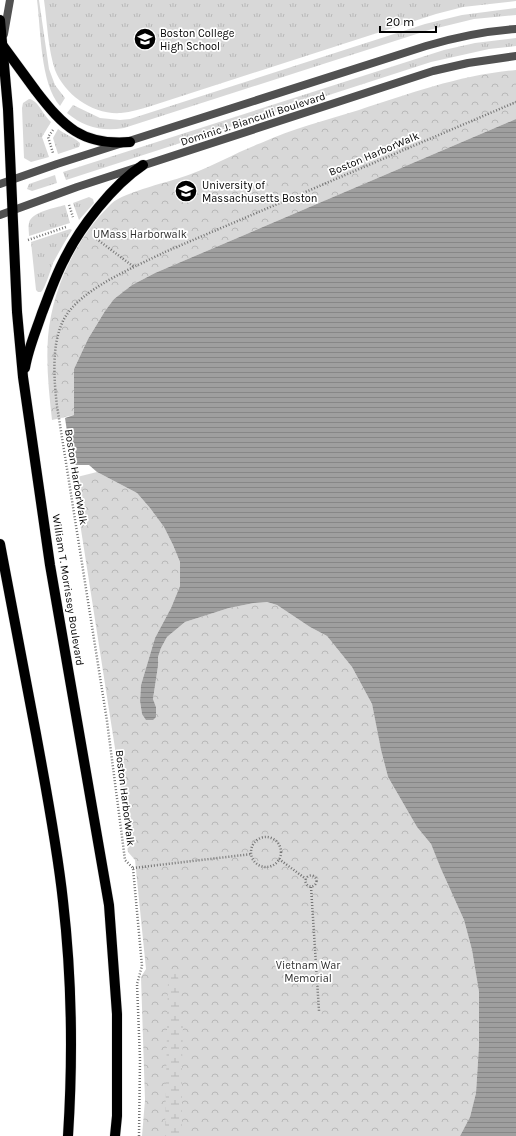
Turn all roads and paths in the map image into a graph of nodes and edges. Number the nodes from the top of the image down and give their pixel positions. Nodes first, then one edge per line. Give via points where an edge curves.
1 (10, 0) edge
2 (0, 20) edge
3 (516, 29) edge
4 (3, 46) junction
5 (516, 56) edge
6 (516, 102) edge
7 (55, 126) dead end
8 (130, 142) junction
9 (54, 154) dead end
10 (143, 165) junction
11 (11, 179) junction
12 (0, 184) edge
13 (69, 204) dead end
14 (12, 211) junction
15 (0, 215) edge
16 (75, 224) dead end
17 (69, 226) dead end
18 (90, 234) dead end
19 (28, 240) dead end
20 (134, 267) junction
21 (23, 378) junction
22 (0, 544) edge
23 (3, 578) edge
24 (252, 854) junction
25 (279, 859) junction
26 (133, 868) junction
27 (306, 879) junction
28 (312, 887) junction
29 (320, 1011) dead end
30 (68, 1136) edge
31 (115, 1136) edge
32 (139, 1136) edge

1 - 4 street, William T. Morrissey Boulevard
2 - 4 main road, William T. Morrissey Boulevard
3 - 8 street, Dominic J. Bianculli Boulevard via 452,38
4 - 8 main road via 66,126 100,141
4 - 11 main road, William T. Morrissey Boulevard
5 - 10 street, Dominic J. Bianculli Boulevard via 433,71
6 - 20 path, Boston HarborWalk
7 - 9 path via 48,137
8 - 11 street, Dominic J. Bianculli Boulevard
10 - 14 street, Dominic J. Bianculli Boulevard via 77,186
10 - 21 main road via 129,176 95,213 64,259 35,332
11 - 12 street, Dominic J. Bianculli Boulevard
11 - 14 main road, William T. Morrissey Boulevard
13 - 16 path
14 - 15 street, Dominic J. Bianculli Boulevard
14 - 21 main road, William T. Morrissey Boulevard
17 - 19 path
18 - 20 path
20 - 26 path, Boston HarborWalk via 88,293 64,318 59,330 54,364 57,406 107,722 125,860
21 - 31 main road, William T. Morrissey Boulevard via 50,565 109,905 117,1014
22 - 23 main road
23 - 30 main road via 42,767 63,900 71,1035
24 - 25 path via 257,864 265,867 274,865
24 - 25 path via 256,841 264,837 270,838 280,847
24 - 26 path
25 - 27 path
26 - 32 path, Boston HarborWalk via 142,966 137,984 140,1059
27 - 28 path via 306,884
27 - 28 path via 310,876 315,878 316,884
28 - 29 path

